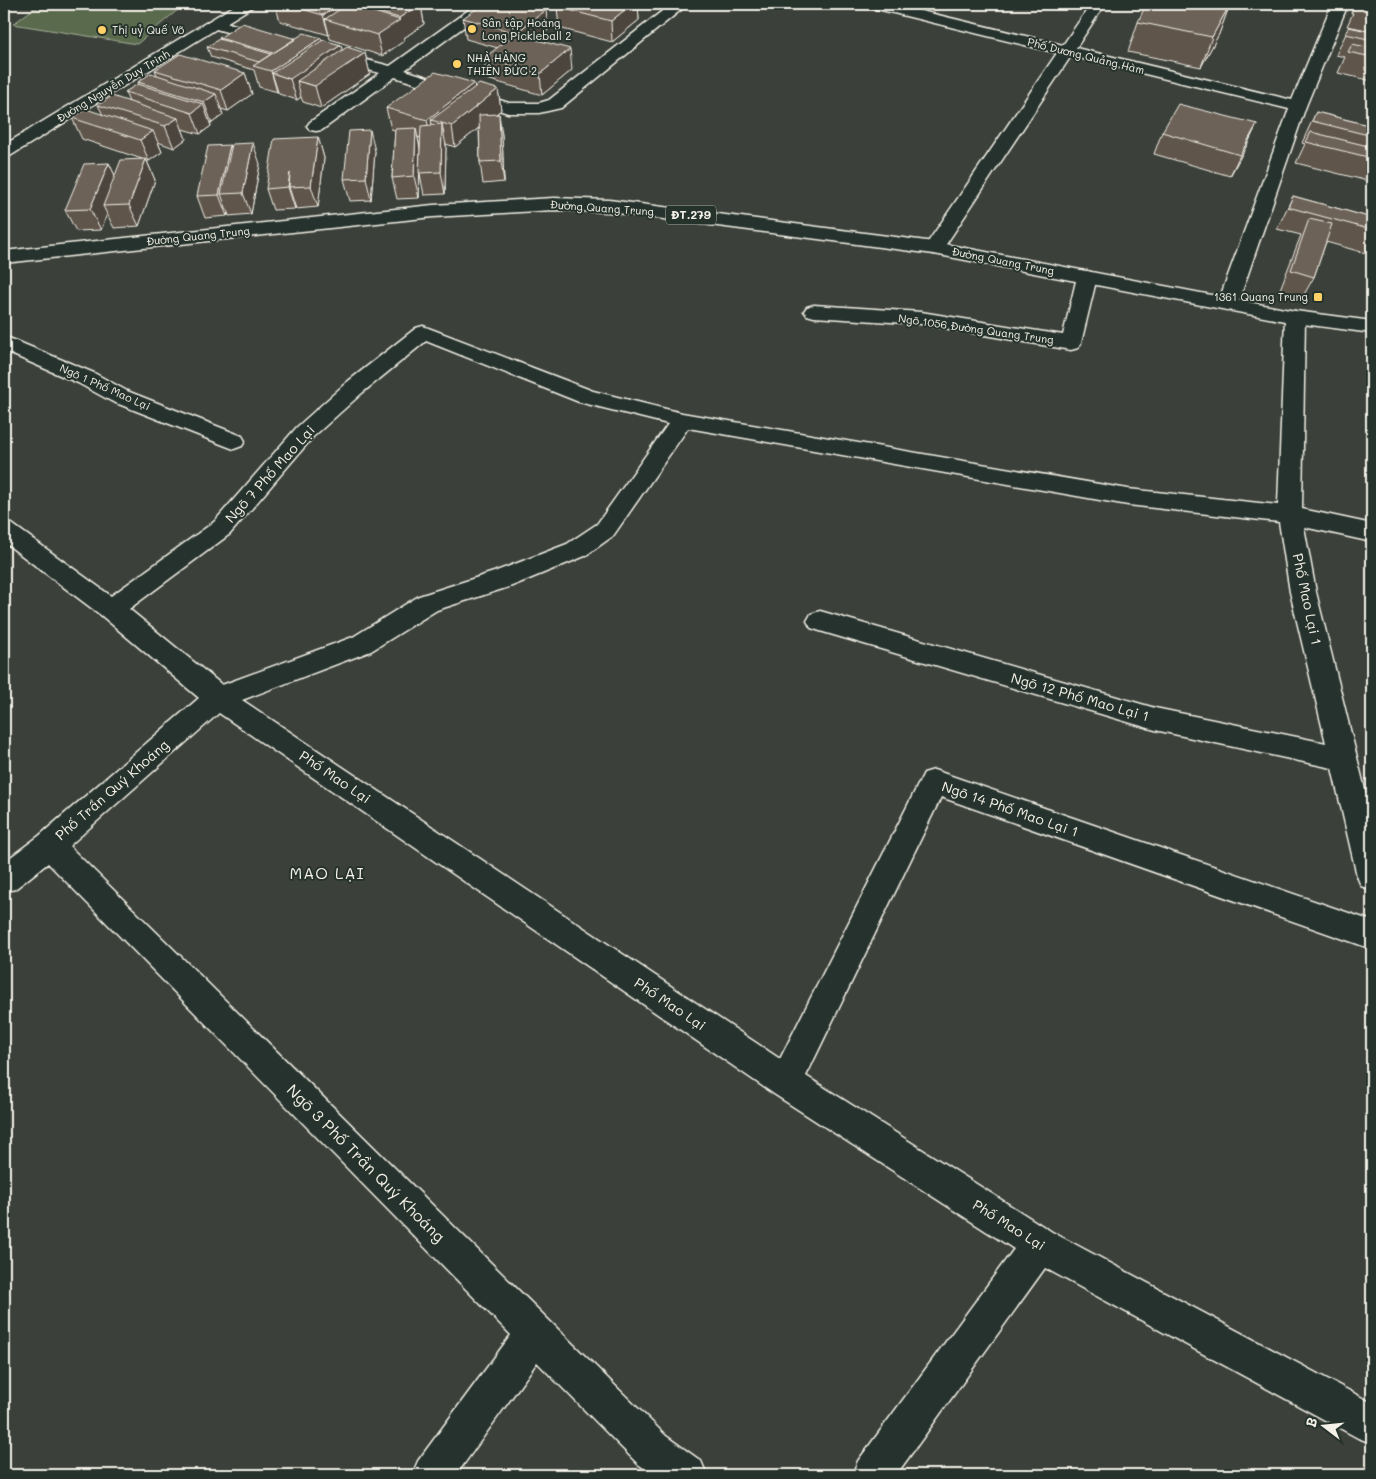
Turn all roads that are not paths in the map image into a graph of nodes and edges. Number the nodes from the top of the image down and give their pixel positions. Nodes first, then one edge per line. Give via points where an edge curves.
1 (247, 4) edge
2 (487, 4) edge
3 (680, 4) edge
4 (874, 4) edge
5 (1098, 4) edge
6 (1340, 4) edge
7 (214, 24) junction
8 (280, 42) edge
9 (1066, 51) junction
10 (317, 52) edge
11 (392, 72) junction
12 (1298, 106) junction
13 (316, 126) dead end
14 (4, 152) edge
15 (934, 248) junction
16 (4, 257) edge
17 (1087, 277) junction
18 (1228, 303) junction
19 (814, 311) dead end
20 (1295, 317) junction
21 (1372, 327) edge
22 (4, 343) edge
23 (682, 420) junction
24 (234, 441) dead end
25 (1290, 515) junction
26 (4, 530) edge
27 (1372, 533) edge
28 (111, 609) junction
29 (820, 621) dead end
30 (218, 698) junction
31 (1344, 759) junction
32 (49, 845) junction
33 (1372, 876) edge
34 (4, 879) edge
35 (1372, 936) edge
36 (786, 1082) junction
37 (1039, 1245) junction
38 (534, 1333) junction
39 (1372, 1424) edge
40 (432, 1475) edge
41 (687, 1475) edge
42 (872, 1475) edge

1 - 7 street, Đường Nguyễn Duy Trinh
2 - 11 street
3 - 11 street via 555,104 539,108 508,108
4 - 9 street, Phố Dương Quảng Hàm
5 - 9 street
6 - 12 street
7 - 8 street
7 - 14 street, Đường Nguyễn Duy Trinh
9 - 12 street, Phố Dương Quảng Hàm
9 - 15 street
10 - 11 street
11 - 13 street
12 - 18 street
15 - 16 street, Đường Quang Trung / ĐT.279 via 677,213 554,204 433,211
15 - 17 street, Đường Quang Trung / ĐT.279
17 - 18 street, Đường Quang Trung / ĐT.279
17 - 19 street, Ngõ 1056 Đường Quang Trung via 1071,342 921,318
18 - 20 street, Đường Quang Trung / ĐT.279
20 - 21 street, Đường Quang Trung / ĐT.279
20 - 25 street, Phố Mao Lại 1
22 - 24 street, Ngõ 1 Phố Mao Lại via 86,378 119,396
23 - 25 street via 1128,497
23 - 28 street, Ngõ 7 Phố Mao Lại via 587,398 423,333 305,432 222,528
23 - 30 street via 605,530 576,550 503,579 428,603 362,644
25 - 27 street
25 - 31 street, Phố Mao Lại 1 via 1303,592
26 - 28 street, Phố Mao Lại
28 - 30 street, Phố Mao Lại
29 - 31 street, Ngõ 12 Phố Mao Lại 1 via 1155,719
30 - 32 street, Phố Trần Quý Khoáng
30 - 36 street, Phố Mao Lại
31 - 33 street, Phố Mao Lại 1
32 - 34 street, Phố Trần Quý Khoáng
32 - 38 street, Ngõ 3 Phố Trần Quý Khoáng
35 - 36 street, Ngõ 14 Phố Mao Lại 1 via 934,782
36 - 37 street, Phố Mao Lại
37 - 39 street, Phố Mao Lại
37 - 42 street
38 - 40 street
38 - 41 street, Ngõ 3 Phố Trần Quý Khoáng via 652,1450

